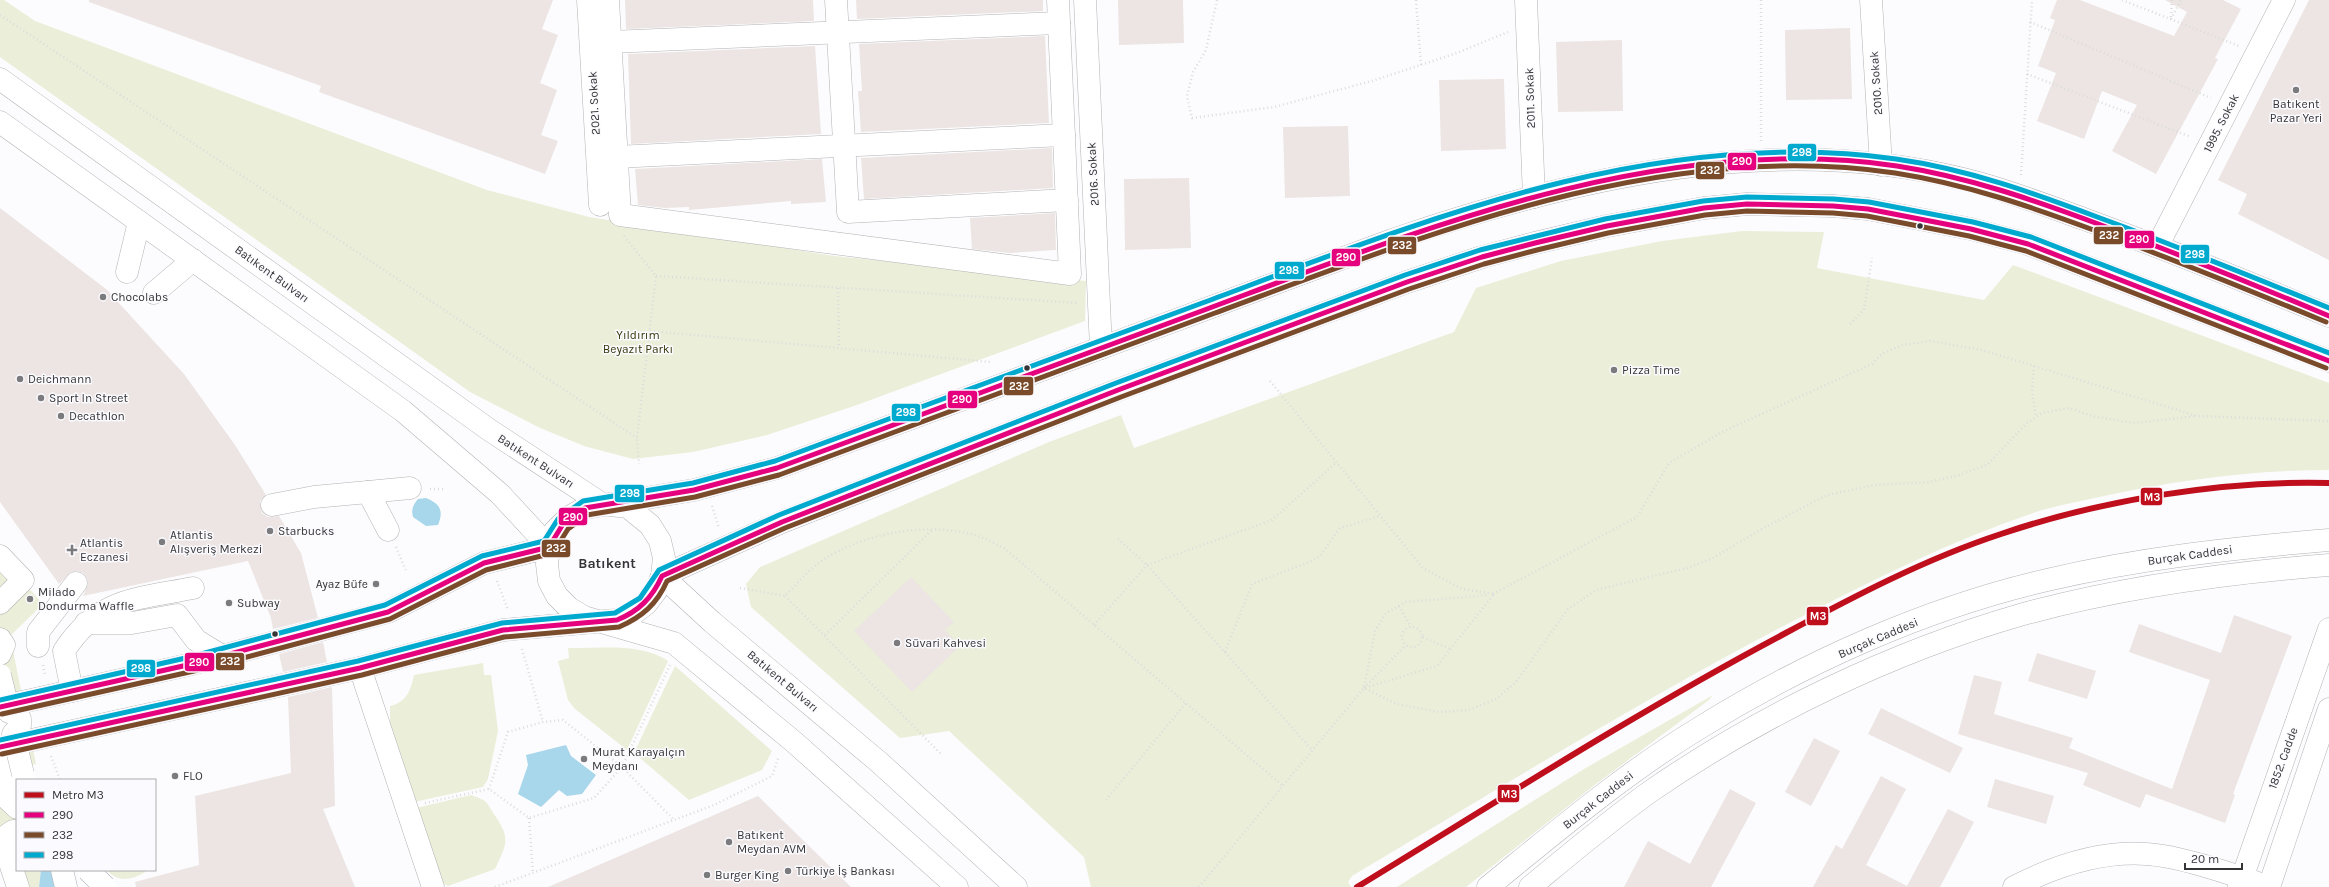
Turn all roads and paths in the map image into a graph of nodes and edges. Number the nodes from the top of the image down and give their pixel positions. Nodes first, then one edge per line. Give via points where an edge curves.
1 (588, 0) edge
2 (608, 0) edge
3 (836, 0) edge
4 (1058, 0) edge
5 (1084, 0) edge
6 (1218, 0) edge
7 (1416, 0) edge
8 (1526, 0) edge
9 (1761, 0) edge
10 (1871, 0) edge
11 (2032, 0) edge
12 (2122, 0) edge
13 (2172, 0) edge
14 (2181, 0) edge
15 (2284, 0) edge
16 (0, 15) edge
17 (2171, 20) junction
18 (2030, 22) junction
19 (1059, 23) junction
20 (1527, 24) junction
21 (837, 32) junction
22 (610, 42) junction
23 (2257, 53) junction
24 (1421, 65) junction
25 (2027, 74) junction
26 (0, 79) edge
27 (2230, 106) junction
28 (0, 122) edge
29 (1064, 135) junction
30 (2210, 144) junction
31 (844, 145) junction
32 (616, 157) junction
33 (1761, 160) junction
34 (1881, 165) junction
35 (2019, 196) junction
36 (1534, 197) junction
37 (1067, 200) junction
38 (600, 205) dead end
39 (139, 222) junction
40 (623, 235) dead end
41 (2158, 246) junction
42 (1872, 258) dead end
43 (193, 260) junction
44 (127, 272) dead end
45 (656, 276) junction
46 (838, 288) junction
47 (154, 293) dead end
48 (1099, 305) junction
49 (2329, 316) edge
50 (1850, 324) dead end
51 (650, 331) junction
52 (839, 348) junction
53 (1101, 348) junction
54 (2329, 361) edge
55 (991, 362) dead end
56 (2034, 366) junction
57 (1270, 381) dead end
58 (2197, 416) junction
59 (2036, 417) junction
60 (2329, 421) edge
61 (637, 438) junction
62 (1337, 462) junction
63 (639, 464) dead end
64 (410, 488) dead end
65 (368, 492) junction
66 (711, 503) dead end
67 (602, 504) junction
68 (272, 505) dead end
69 (1380, 516) junction
70 (388, 530) joint
71 (932, 530) junction
72 (721, 532) dead end
73 (1118, 539) dead end
74 (2329, 540) edge
75 (549, 547) junction
76 (0, 556) edge
77 (1147, 565) junction
78 (2329, 565) edge
79 (406, 571) dead end
80 (662, 576) junction
81 (496, 579) dead end
82 (76, 583) dead end
83 (193, 588) dead end
84 (740, 588) dead end
85 (1494, 594) junction
86 (785, 596) junction
87 (2, 605) edge
88 (1399, 606) junction
89 (510, 614) dead end
90 (600, 621) junction
91 (86, 623) junction
92 (1094, 625) junction
93 (1411, 627) junction
94 (2329, 629) edge
95 (825, 635) junction
96 (1423, 637) junction
97 (0, 640) edge
98 (521, 644) dead end
99 (1406, 645) junction
100 (38, 646) dead end
101 (1450, 649) junction
102 (1225, 652) junction
103 (0, 654) edge
104 (222, 656) junction
105 (672, 661) dead end
106 (360, 668) junction
107 (0, 675) edge
108 (1364, 688) junction
109 (72, 691) junction
110 (1186, 703) junction
111 (2329, 709) edge
112 (543, 722) junction
113 (4, 724) edge
114 (49, 750) dead end
115 (1312, 750) junction
116 (942, 755) dead end
117 (785, 758) dead end
118 (622, 767) junction
119 (13, 778) edge
120 (60, 779) edge
121 (1283, 786) junction
122 (489, 789) junction
123 (16, 800) edge
124 (1106, 800) dead end
125 (406, 807) junction
126 (529, 818) junction
127 (674, 820) junction
128 (14, 843) edge
129 (16, 865) edge
130 (17, 871) edge
131 (62, 871) edge
132 (89, 871) edge
133 (533, 873) junction
134 (2240, 883) edge
135 (1542, 884) edge
136 (18, 887) edge
137 (66, 887) edge
138 (105, 887) edge
139 (433, 887) edge
140 (495, 887) edge
141 (957, 887) edge
142 (1016, 887) edge
143 (1199, 887) edge
144 (1488, 887) edge
145 (2014, 887) edge
146 (2269, 887) edge

1 - 38 main road, 2021. Sokak
2 - 22 main road
3 - 21 main road
4 - 19 main road
5 - 48 main road, 2016. Sokak
6 - 24 path via 1206,50 1193,72 1188,96 1192,118 1274,107
7 - 24 path
8 - 20 main road, 2011. Sokak
9 - 33 path
10 - 34 main road, 2010. Sokak
11 - 18 path
12 - 17 path
13 - 17 path
14 - 17 path
15 - 23 main road, 1995. Sokak
16 - 61 path
17 - 23 path
18 - 25 path
18 - 27 path
19 - 21 main road
19 - 29 main road
20 - 24 path
20 - 36 main road, 2011. Sokak
21 - 22 main road
21 - 31 main road
22 - 32 main road
23 - 27 main road, 1995. Sokak
25 - 30 path
25 - 35 path
26 - 67 main road, Batıkent Bulvarı via 488,430
27 - 30 main road, 1995. Sokak
28 - 39 main road
29 - 31 main road
29 - 37 main road
30 - 41 main road, 1995. Sokak
31 - 32 main road
31 - 37 main road via 848,212
32 - 37 main road via 620,215 1070,274
33 - 34 main road via 1819,160
33 - 36 main road via 1662,170 1604,180
34 - 35 main road via 1967,180
35 - 41 main road
36 - 53 main road via 1457,218 1392,240
39 - 43 main road
39 - 44 main road
40 - 45 path
41 - 49 main road
42 - 50 path via 1864,310
43 - 47 main road
43 - 75 main road via 403,411 500,494
45 - 46 path
45 - 51 path
46 - 48 path
46 - 52 path
48 - 53 main road, 2016. Sokak
51 - 52 path
51 - 61 path
52 - 55 path
53 - 67 main road via 777,468 694,490
54 - 80 main road via 2028,244 1971,229 1868,209 1833,206 1747,204 1704,208 1607,226 1535,243 1482,257 1407,282 1118,390 782,522
56 - 58 path
56 - 59 path via 2032,391
56 - 85 path via 1982,350 1930,341 1902,345 1882,354 1872,364 1724,431 1669,463 1637,517
57 - 62 path
58 - 59 path via 2134,423 2092,416 2069,408 2042,413
58 - 60 path
59 - 108 path via 2027,423 1987,465 1959,476 1929,482 1876,485 1827,495 1762,528 1711,559 1687,568 1596,590 1568,609 1516,682 1496,699 1469,710 1440,712 1398,704
61 - 63 path
62 - 69 path
62 - 77 path via 1272,520
64 - 65 main road
65 - 68 main road via 314,497
65 - 70 main road
66 - 72 path
67 - 75 main road via 584,508 569,517 554,532
67 - 80 main road, Batıkent Bulvarı via 628,507 650,525 660,540 664,558
69 - 85 path via 1423,568 1462,590
69 - 102 path via 1340,528 1320,556 1314,560 1252,584
70 - 79 path
71 - 86 path via 887,534 852,544 822,560
71 - 92 path via 971,534 1004,548
71 - 95 path
73 - 77 path
74 - 144 main road, Burçak Caddesi via 2239,548 2154,560 2048,580 1955,607 1874,639 1780,683 1699,728 1602,796
75 - 90 main road via 546,564 549,581 557,596 569,608 584,617
75 - 104 main road via 484,563 388,612
76 - 87 main road via 23,580
77 - 92 path
77 - 102 path
78 - 135 main road, Burçak Caddesi via 2238,572 2098,597 2021,615 1928,647 1807,700 1717,749 1651,792
80 - 90 main road via 656,591 637,611 617,620
80 - 142 main road, Batıkent Bulvarı via 712,622 880,763
81 - 89 path
82 - 100 main road via 38,632
83 - 91 main road via 122,602
84 - 86 path
85 - 88 path via 1406,602
85 - 101 path
86 - 95 path
88 - 93 path
88 - 108 path via 1386,613 1374,631
90 - 106 main road via 503,630
90 - 141 main road via 674,644 794,742
91 - 104 main road via 132,622 177,615 196,640
91 - 109 main road via 64,650
92 - 110 path
93 - 96 path via 1420,631
93 - 99 path via 1403,633 1402,640
94 - 134 main road, 1852. Cadde
95 - 116 path
96 - 99 path via 1421,644 1415,647
96 - 101 path
97 - 103 main road via 4,645
98 - 112 path
99 - 108 path
101 - 108 path via 1437,666
102 - 115 path
104 - 109 main road
105 - 118 path
106 - 113 main road
106 - 125 main road
107 - 113 main road, bridge
108 - 115 path
109 - 113 main road
110 - 121 path
110 - 124 path
111 - 146 main road
112 - 118 path via 563,720
112 - 122 path via 508,732
113 - 119 main road, bridge
114 - 120 path
115 - 121 path
117 - 127 path via 780,755 772,776 714,805
118 - 126 path via 594,798
118 - 127 path
119 - 123 main road
121 - 143 path
122 - 125 path
122 - 126 path
125 - 139 main road
126 - 133 path
127 - 133 path
128 - 129 main road
130 - 136 main road
131 - 137 main road
132 - 138 main road, bridge
133 - 140 path
134 - 145 main road via 2172,858 2133,854 2091,859 2061,867
134 - 146 main road

